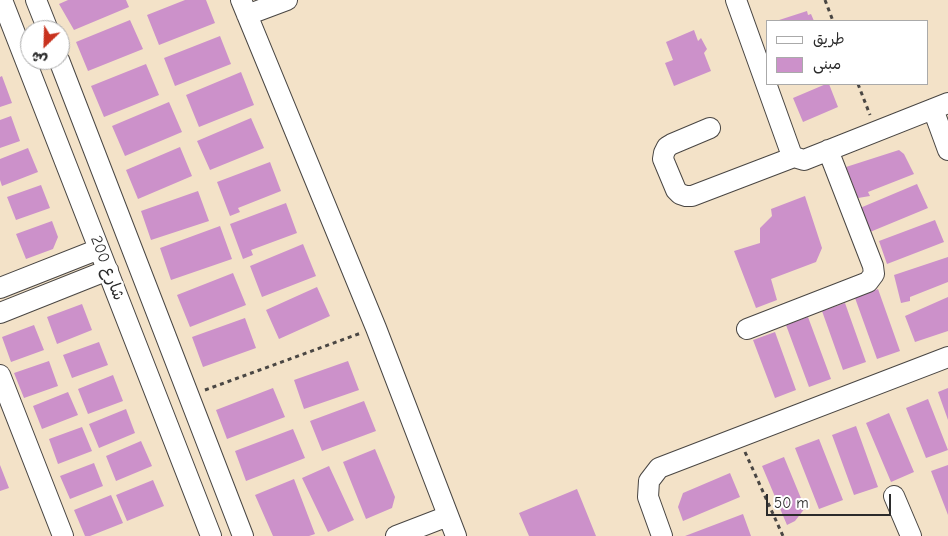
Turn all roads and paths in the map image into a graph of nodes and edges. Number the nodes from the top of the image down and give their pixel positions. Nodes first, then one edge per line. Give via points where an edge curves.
1 (2, 0) edge
2 (36, 0) edge
3 (287, 0) edge
4 (736, 0) edge
5 (825, 0) edge
6 (244, 7) edge
7 (44, 20) edge
8 (833, 20) edge
9 (63, 70) edge
10 (766, 83) edge
11 (767, 85) edge
12 (858, 85) edge
13 (941, 106) edge
14 (710, 128) dead end
15 (876, 131) junction
16 (828, 150) junction
17 (948, 150) edge
18 (794, 157) junction
19 (99, 249) junction
20 (108, 270) junction
21 (0, 288) edge
22 (0, 312) edge
23 (376, 328) junction
24 (746, 329) dead end
25 (948, 357) edge
26 (0, 374) edge
27 (189, 396) junction
28 (738, 438) junction
29 (894, 496) dead end
30 (448, 516) junction
31 (63, 536) edge
32 (211, 536) edge
33 (243, 536) edge
34 (396, 536) edge
35 (456, 536) edge
36 (662, 536) edge
37 (783, 536) edge
38 (910, 536) edge

1 - 19 street, شارع 200
2 - 7 street
3 - 6 street
4 - 10 street
5 - 8 path
6 - 23 street
9 - 27 street, شارع 200
11 - 18 street
12 - 15 path
13 - 15 street
13 - 17 street
14 - 18 street via 672,144 664,153 663,159 680,194 692,196
15 - 16 street
16 - 18 street via 804,160
16 - 24 street via 874,274 868,282
19 - 20 street, شارع 200
19 - 21 street
20 - 22 street
20 - 32 street, شارع 200
23 - 27 path
23 - 30 street
25 - 28 street
26 - 31 street
27 - 33 street, شارع 200
28 - 36 street via 659,468 653,474 648,497
28 - 37 path
29 - 38 street
30 - 34 street
30 - 35 street

